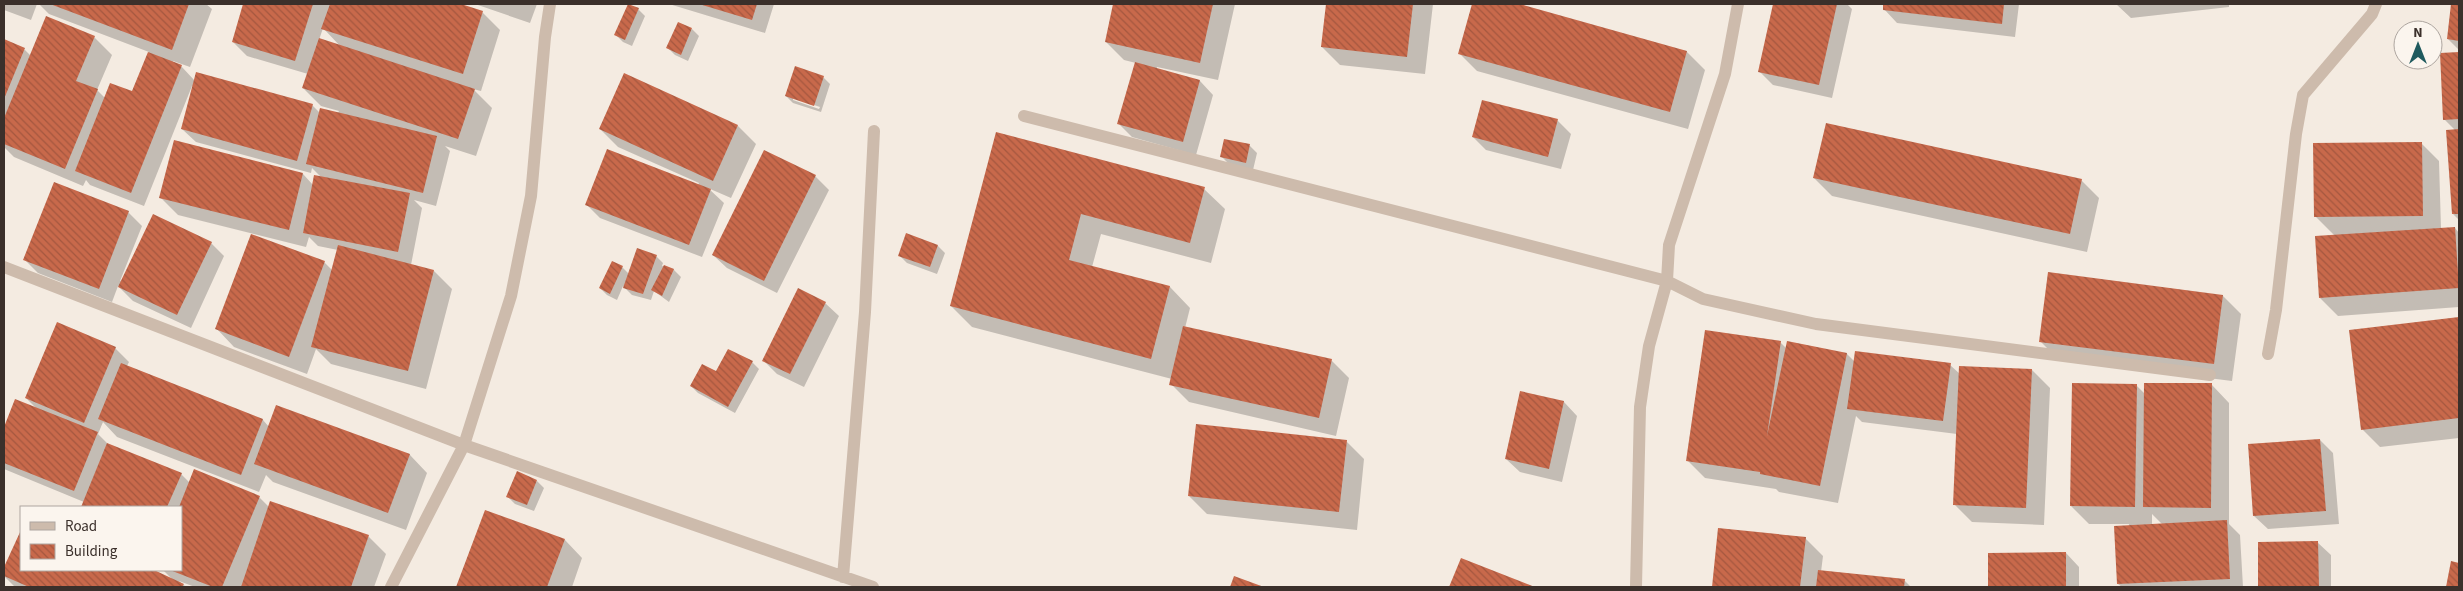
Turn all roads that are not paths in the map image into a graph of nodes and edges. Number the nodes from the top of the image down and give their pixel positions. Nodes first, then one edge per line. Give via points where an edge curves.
1 (550, 4) edge
2 (1738, 4) edge
3 (2376, 4) edge
4 (1024, 116) dead end
5 (874, 131) dead end
6 (4, 267) edge
7 (1667, 282) junction
8 (2268, 354) dead end
9 (2210, 375) dead end
10 (464, 445) junction
11 (843, 577) junction
12 (391, 587) edge
13 (873, 587) edge
14 (1636, 587) edge

1 - 10 street via 530,196 515,278
2 - 7 street via 1725,74 1669,245
3 - 8 street via 2372,14 2303,95
4 - 7 street
5 - 11 street via 865,312
6 - 10 street
7 - 9 street via 1704,299 1816,324
7 - 14 street via 1649,346 1640,407
10 - 11 street
10 - 12 street
11 - 13 street

